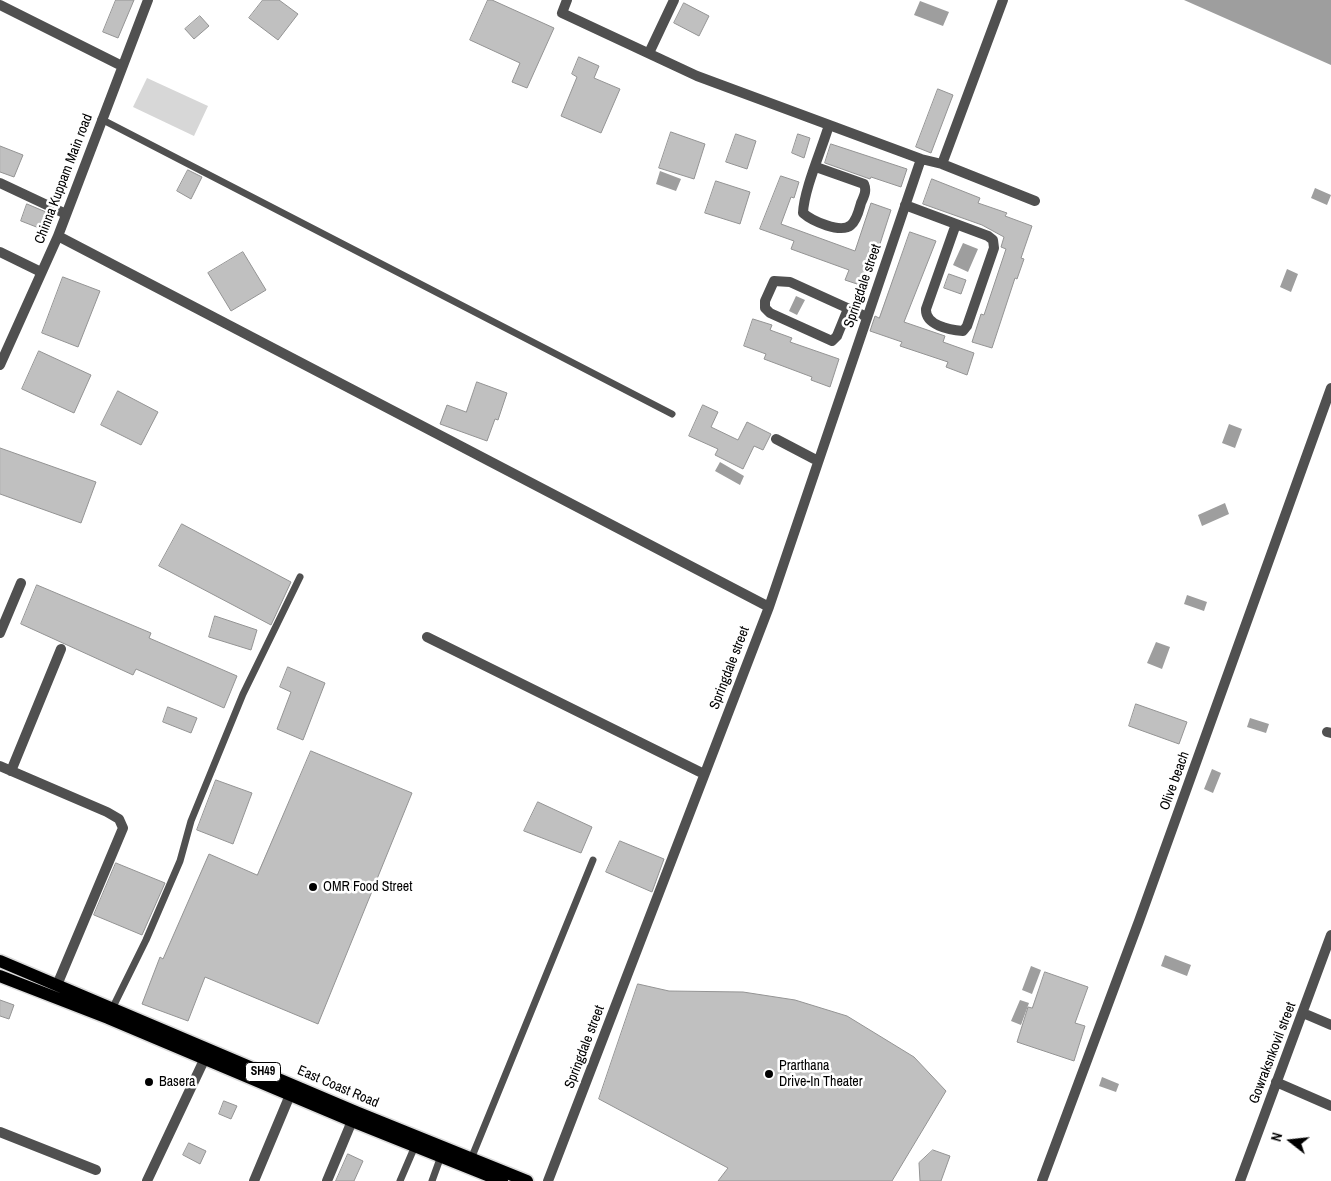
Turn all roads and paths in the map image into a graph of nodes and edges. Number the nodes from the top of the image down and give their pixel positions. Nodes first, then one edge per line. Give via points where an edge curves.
1 (148, 0) edge
2 (567, 0) edge
3 (674, 0) edge
4 (1003, 0) edge
5 (0, 5) edge
6 (648, 53) junction
7 (122, 66) junction
8 (101, 120) junction
9 (829, 125) junction
10 (921, 159) junction
11 (942, 164) junction
12 (816, 167) junction
13 (0, 183) edge
14 (1034, 200) dead end
15 (905, 205) junction
16 (66, 214) junction
17 (956, 224) junction
18 (58, 236) junction
19 (0, 252) edge
20 (41, 272) junction
21 (848, 308) junction
22 (867, 317) junction
23 (0, 365) edge
24 (1331, 388) edge
25 (672, 414) dead end
26 (776, 438) dead end
27 (818, 461) junction
28 (300, 577) dead end
29 (21, 583) dead end
30 (769, 607) junction
31 (0, 633) edge
32 (427, 637) dead end
33 (61, 649) dead end
34 (0, 766) edge
35 (11, 771) junction
36 (704, 774) junction
37 (593, 860) dead end
38 (1331, 934) edge
39 (0, 961) edge
40 (0, 976) edge
41 (56, 985) junction
42 (110, 1013) junction
43 (1303, 1014) junction
44 (1331, 1025) edge
45 (205, 1058) junction
46 (1276, 1082) junction
47 (290, 1095) junction
48 (1331, 1106) edge
49 (352, 1121) junction
50 (0, 1132) edge
51 (415, 1146) junction
52 (441, 1156) junction
53 (471, 1159) junction
54 (96, 1170) dead end
55 (148, 1181) edge
56 (254, 1181) edge
57 (327, 1181) edge
58 (400, 1181) edge
59 (432, 1181) edge
60 (502, 1181) edge
61 (527, 1181) edge
62 (548, 1181) edge
63 (1042, 1181) edge
64 (1240, 1181) edge

1 - 7 street, Chinna Kuppam Main road
2 - 6 street via 562,12
3 - 6 street
4 - 11 street
5 - 7 street
6 - 9 street via 697,76
7 - 8 street, Chinna Kuppam Main road
8 - 16 street, Chinna Kuppam Main road
8 - 25 lane
9 - 10 street
9 - 12 street
10 - 11 street
10 - 15 street, Springdale street
11 - 14 street
12 - 12 street via 803,213 832,226 848,227 854,223 866,192 864,184
13 - 16 street
15 - 17 street
15 - 22 street, Springdale street
16 - 18 street, Chinna Kuppam Main road
17 - 17 street via 925,316 930,321 963,331 994,248 993,240 988,236
18 - 20 street, Chinna Kuppam Main road
18 - 30 street
19 - 20 street
20 - 23 street, Chinna Kuppam Main road
21 - 21 street via 780,280 774,281 765,308 770,314 832,341
21 - 22 street
22 - 27 street, Springdale street
24 - 63 street, Olive beach
26 - 27 street
27 - 30 street, Springdale street
28 - 42 lane via 243,694 191,820 180,861
29 - 31 street
30 - 36 street, Springdale street
32 - 36 street
33 - 35 street
34 - 35 street
35 - 41 street via 107,812 119,819 123,828
36 - 62 street, Springdale street
37 - 53 lane
38 - 43 street, Gowraksnkovil street
39 - 41 main road, East Coast Road / SH49
40 - 42 main road, East Coast Road / SH49
41 - 42 main road, East Coast Road / SH49
42 - 45 main road, East Coast Road / SH49
42 - 53 main road, East Coast Road / SH49
43 - 44 street
43 - 46 street, Gowraksnkovil street
45 - 47 main road, East Coast Road / SH49
45 - 55 street
46 - 48 street
46 - 64 street, Gowraksnkovil street
47 - 49 main road, East Coast Road / SH49
47 - 56 street
49 - 51 main road, East Coast Road / SH49
49 - 57 street
50 - 54 street
51 - 52 main road, East Coast Road / SH49
51 - 58 lane
52 - 59 lane
52 - 60 main road, East Coast Road / SH49
53 - 61 main road, East Coast Road / SH49

